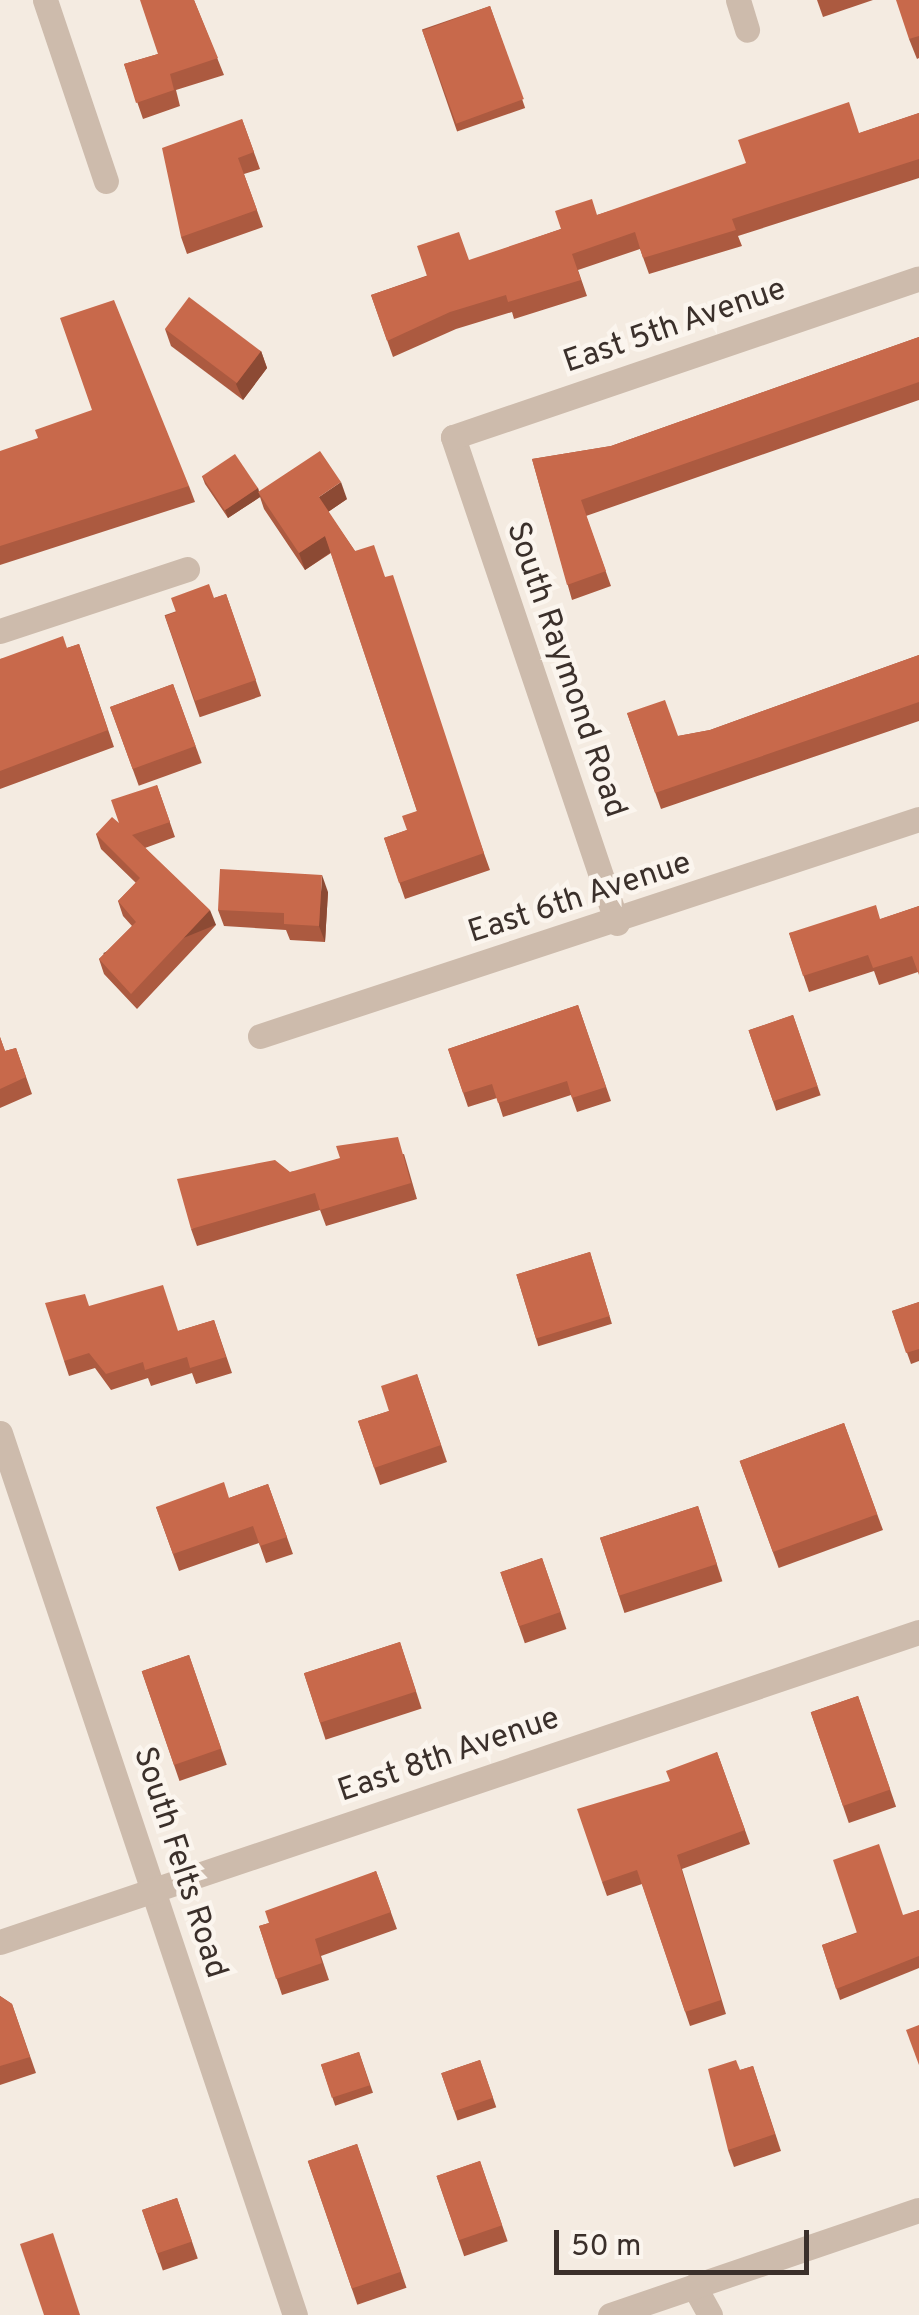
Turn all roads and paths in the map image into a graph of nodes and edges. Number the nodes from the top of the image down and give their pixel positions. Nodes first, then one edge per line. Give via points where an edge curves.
1 (45, 0) edge
2 (738, 0) edge
3 (747, 30) dead end
4 (106, 181) dead end
5 (919, 278) edge
6 (452, 437) joint
7 (187, 569) dead end
8 (0, 631) edge
9 (919, 819) edge
10 (617, 923) junction
11 (260, 1036) dead end
12 (0, 1433) edge
13 (919, 1632) edge
14 (154, 1889) junction
15 (0, 1942) edge
16 (919, 2210) edge
17 (694, 2286) junction
18 (295, 2315) edge
19 (610, 2315) edge
20 (710, 2315) edge

1 - 4 street
2 - 3 street
5 - 6 street, East 5th Avenue
6 - 10 street, South Raymond Road
7 - 8 street
9 - 10 street, East 6th Avenue
10 - 11 street, East 6th Avenue
12 - 14 street, South Felts Road
13 - 14 street, East 8th Avenue
14 - 15 street, East 8th Avenue
14 - 18 street, South Felts Road
16 - 17 street
17 - 19 street
17 - 20 street

